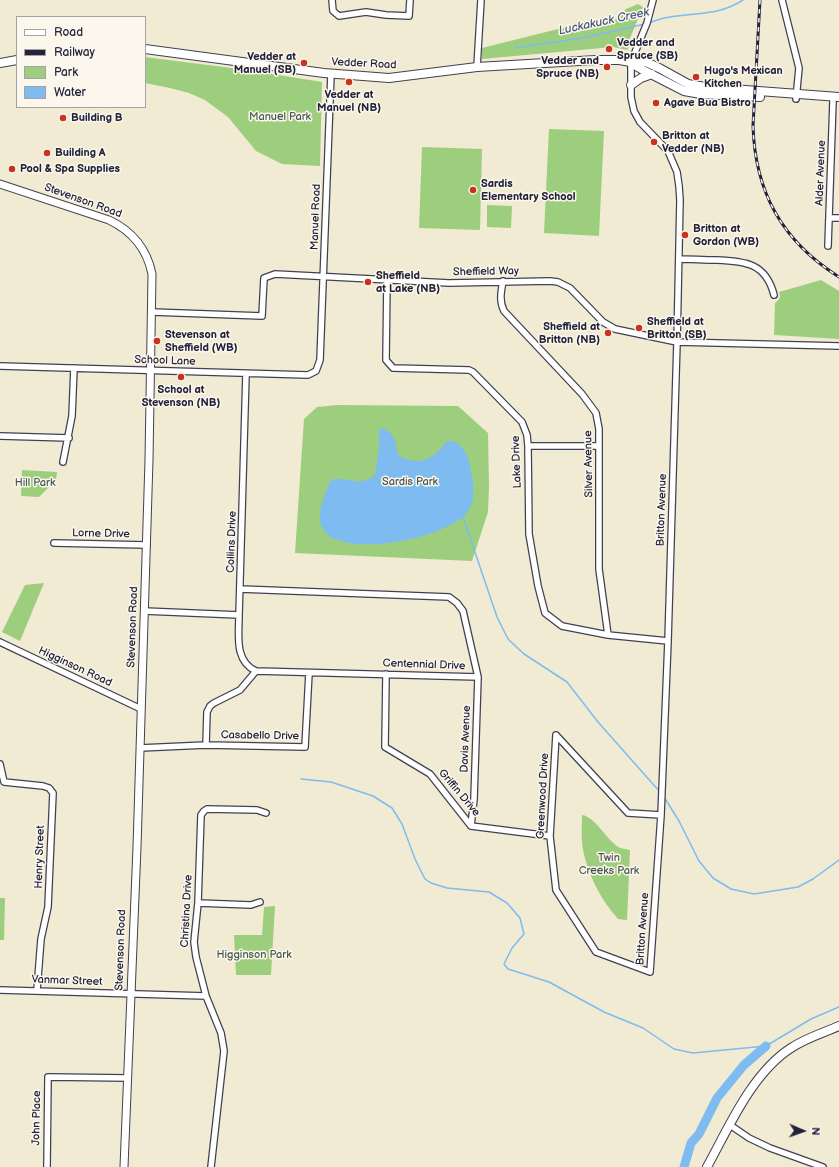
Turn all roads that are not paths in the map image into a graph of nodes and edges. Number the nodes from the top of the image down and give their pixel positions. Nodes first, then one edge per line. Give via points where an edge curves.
1 (332, 0) edge
2 (410, 0) edge
3 (481, 0) edge
4 (653, 0) edge
5 (782, 0) edge
6 (146, 49) edge
7 (16, 60) edge
8 (631, 62) junction
9 (0, 63) edge
10 (477, 67) junction
11 (331, 74) junction
12 (652, 74) junction
13 (631, 85) junction
14 (797, 97) junction
15 (837, 100) edge
16 (0, 184) edge
17 (829, 218) junction
18 (839, 218) edge
19 (828, 246) dead end
20 (679, 259) junction
21 (324, 276) junction
22 (387, 280) junction
23 (503, 281) junction
24 (774, 295) dead end
25 (152, 312) junction
26 (677, 342) junction
27 (839, 346) edge
28 (320, 360) joint
29 (0, 366) edge
30 (74, 368) junction
31 (150, 371) junction
32 (246, 374) junction
33 (0, 436) edge
34 (69, 438) junction
35 (528, 446) junction
36 (599, 446) junction
37 (64, 462) dead end
38 (54, 543) dead end
39 (147, 545) junction
40 (240, 589) junction
41 (144, 611) junction
42 (239, 615) junction
43 (608, 635) junction
44 (668, 641) junction
45 (0, 642) edge
46 (256, 671) junction
47 (309, 673) junction
48 (386, 674) junction
49 (478, 677) junction
50 (141, 709) junction
51 (206, 745) junction
52 (140, 748) junction
53 (0, 764) edge
54 (266, 813) dead end
55 (661, 815) junction
56 (471, 826) junction
57 (550, 836) junction
58 (198, 902) junction
59 (260, 902) dead end
60 (650, 972) joint
61 (0, 990) edge
62 (37, 990) junction
63 (130, 993) junction
64 (206, 996) junction
65 (839, 1026) edge
66 (128, 1078) junction
67 (730, 1125) junction
68 (46, 1167) edge
69 (124, 1167) edge
70 (210, 1167) edge
71 (707, 1167) edge
72 (823, 1167) edge

1 - 2 street via 332,11 339,16 366,12 409,16
3 - 10 street
4 - 8 street via 647,23
5 - 14 street via 799,68
6 - 11 main road, Vedder Road
7 - 9 main road
8 - 10 main road, Vedder Road via 596,60
8 - 12 main road, Vedder Road
8 - 13 street, Britton Avenue
8 - 14 main road, Vedder Road via 646,62 688,84
10 - 11 main road, Vedder Road via 389,78
11 - 21 street, Manuel Road
12 - 13 main road
12 - 14 main road, Vedder Road via 684,91 701,94
13 - 20 street, Britton Avenue via 634,111 640,122 668,151 677,172 680,186
14 - 15 main road, Vedder Road
15 - 17 street, Alder Avenue
16 - 25 street, Stevenson Road via 109,220 126,230 143,249 150,268
17 - 18 street
17 - 19 street, Alder Avenue
20 - 24 street via 748,263 763,272 772,286
20 - 26 street, Britton Avenue
21 - 22 street, Sheffield Way
21 - 25 street, Sheffield Way via 276,274 264,278 262,316
21 - 28 street, Manuel Road
22 - 23 street, Sheffield Way via 459,283
22 - 35 street, Lake Drive via 388,364 393,368 473,372 522,422 528,435
23 - 26 street, Sheffield Way via 558,282 570,288 608,326
23 - 36 street, Silver Avenue via 501,305 504,311 582,394 596,413
25 - 31 street, Stevenson Road
26 - 27 street, Sheffield Way
26 - 44 street, Britton Avenue
28 - 32 street, School Lane via 316,371 308,375
29 - 30 street, School Lane
30 - 31 street, School Lane
30 - 34 street
31 - 32 street, School Lane
31 - 39 street, Stevenson Road
32 - 40 street, Collins Drive
33 - 34 street
34 - 37 street
35 - 36 street
35 - 43 street, Lake Drive via 529,534 545,613 562,626
36 - 43 street, Silver Avenue via 599,569
38 - 39 street, Lorne Drive
39 - 41 street, Stevenson Road
40 - 42 street, Collins Drive
40 - 49 street, Centennial Drive via 448,597 463,611
41 - 42 street
41 - 50 street, Stevenson Road
42 - 46 street via 238,644 241,658
43 - 44 street, Lake Drive
44 - 55 street, Britton Avenue
45 - 50 street, Higginson Road
46 - 47 street, Centennial Drive
46 - 51 street via 240,690 210,706 207,712
47 - 48 street, Centennial Drive
47 - 51 street, Casabello Drive via 306,747
48 - 49 street, Centennial Drive
48 - 56 street, Griffin Drive via 385,747 430,774
49 - 56 street, Davis Avenue
50 - 52 street, Stevenson Road
51 - 52 street, Casabello Drive
52 - 63 street, Stevenson Road
53 - 62 street, Henry Street via 4,782 43,786 49,788 52,793 48,907 41,939
54 - 58 street, Christina Drive via 257,810 204,811 201,815
55 - 57 street, Greenwood Drive via 628,813 556,735
55 - 60 street, Britton Avenue
56 - 57 street, Griffin Drive
57 - 60 street, Greenwood Drive via 556,890 596,952
58 - 59 street via 251,905
58 - 64 street, Christina Drive via 194,942
61 - 62 street, Vanmar Street
62 - 63 street, Vanmar Street
63 - 64 street, Vanmar Street
63 - 66 street, Stevenson Road
64 - 70 street, Christina Drive via 221,1033 224,1051
65 - 67 main road via 790,1048 773,1062 755,1083
66 - 68 street, John Place via 48,1077
66 - 69 street, Stevenson Road
67 - 71 main road
67 - 72 street via 756,1142

